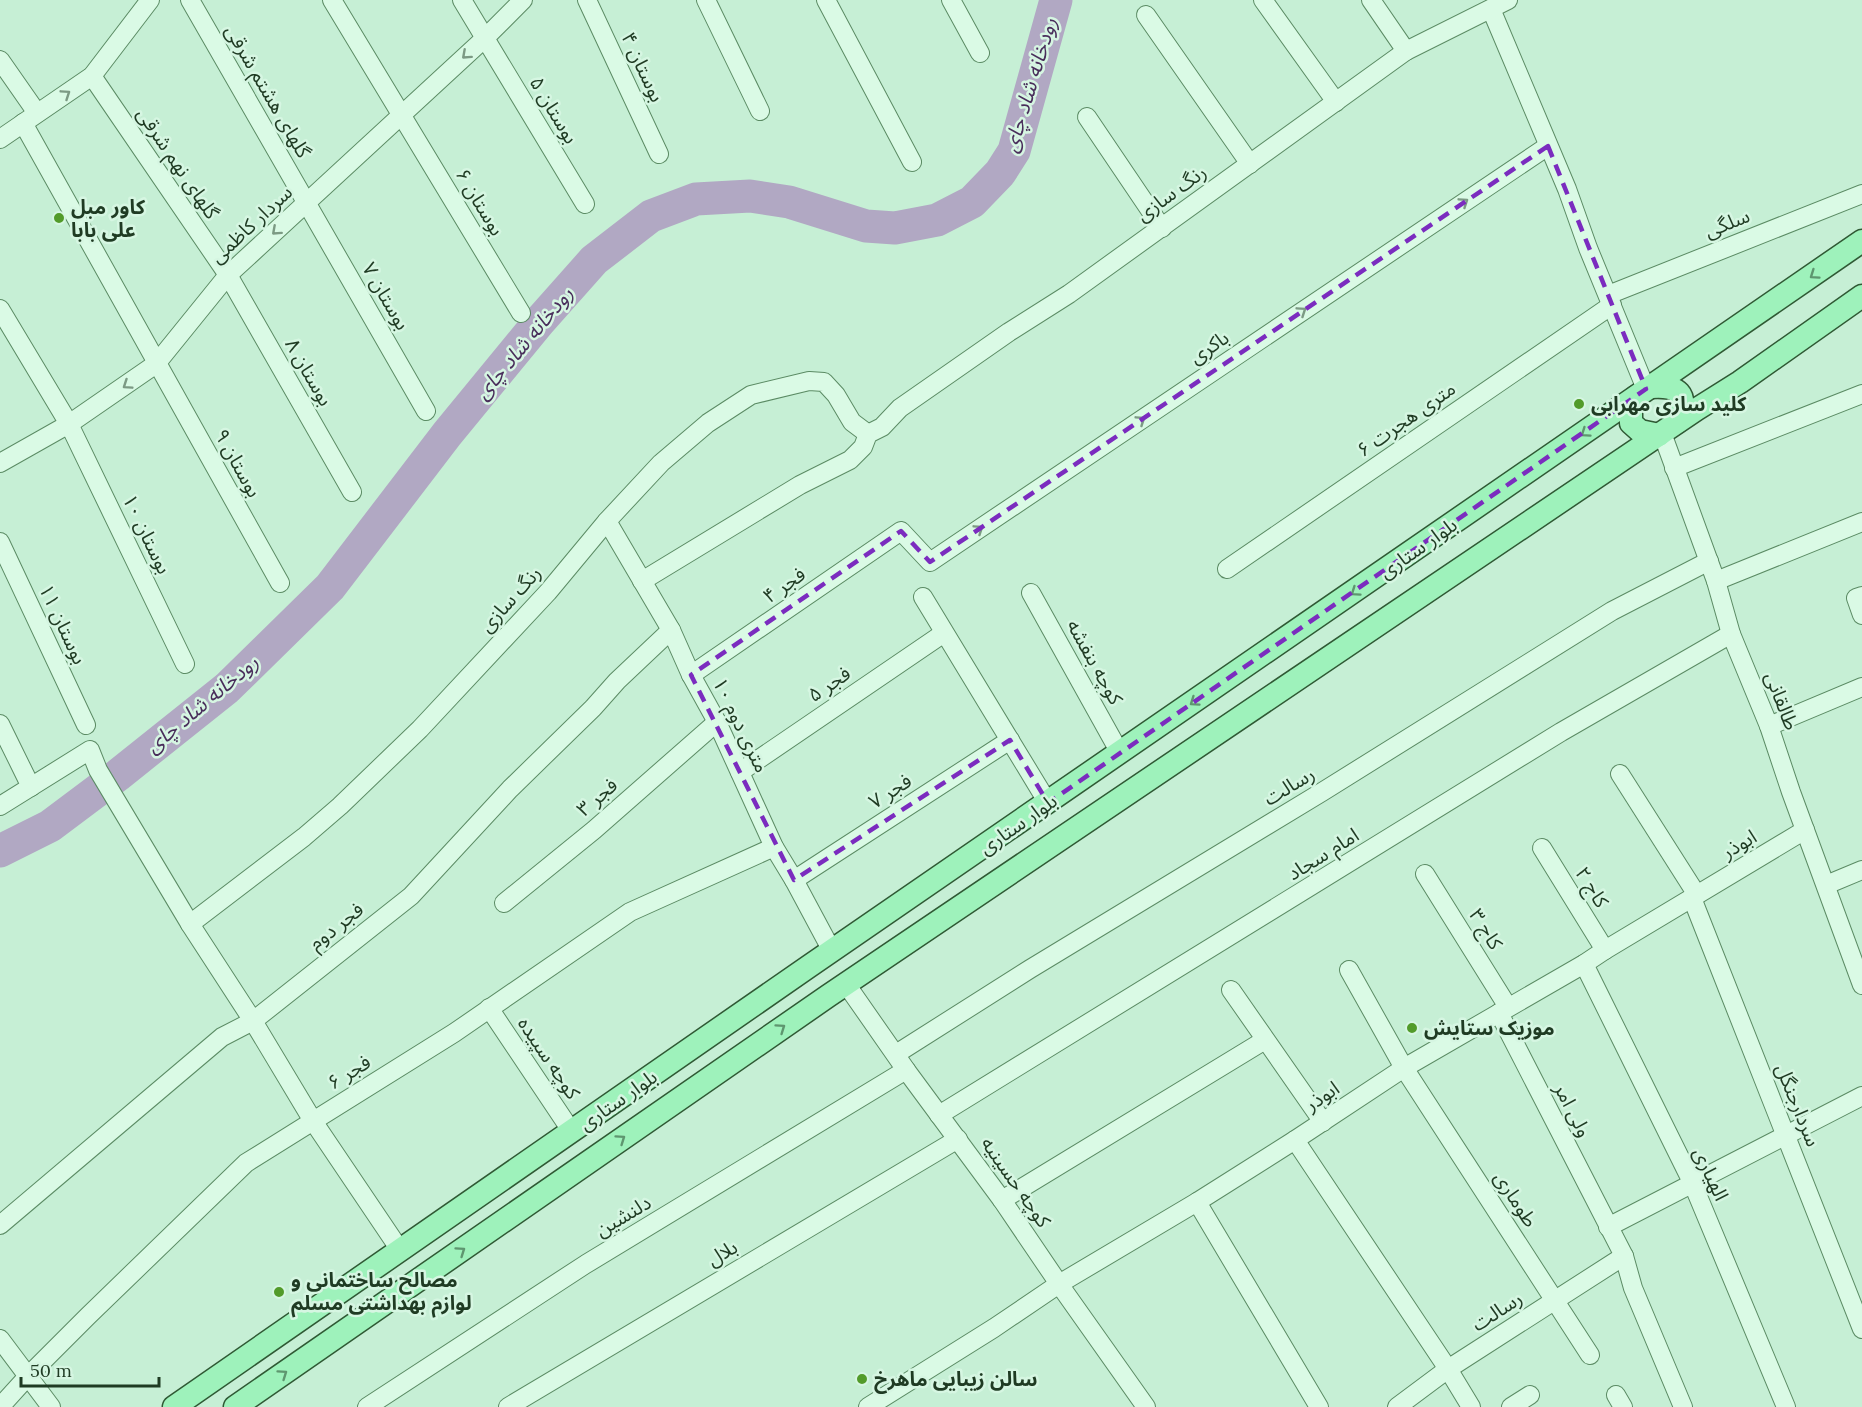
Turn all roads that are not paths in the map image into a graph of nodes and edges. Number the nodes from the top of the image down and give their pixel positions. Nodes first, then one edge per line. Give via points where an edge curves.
1 (150, 0) edge
2 (190, 0) edge
3 (332, 0) edge
4 (462, 0) edge
5 (522, 0) edge
6 (586, 0) edge
7 (706, 0) edge
8 (826, 0) edge
9 (951, 0) edge
10 (1263, 0) edge
11 (1371, 0) edge
12 (1508, 0) edge
13 (1491, 9) junction
14 (1146, 15) dead end
15 (485, 38) junction
16 (1406, 51) junction
17 (980, 52) dead end
18 (0, 60) edge
19 (92, 76) junction
20 (1336, 102) junction
21 (760, 111) dead end
22 (401, 114) junction
23 (1087, 117) dead end
24 (30, 118) junction
25 (0, 139) edge
26 (1548, 146) junction
27 (659, 154) dead end
28 (912, 162) dead end
29 (1250, 164) junction
30 (1862, 194) edge
31 (306, 204) junction
32 (585, 204) dead end
33 (1162, 228) junction
34 (1862, 241) edge
35 (228, 275) junction
36 (1862, 296) edge
37 (1610, 300) junction
38 (0, 309) edge
39 (521, 313) dead end
40 (156, 364) junction
41 (1644, 391) junction
42 (1862, 394) edge
43 (426, 411) dead end
44 (69, 424) junction
45 (1666, 430) junction
46 (868, 434) junction
47 (0, 463) edge
48 (1674, 468) junction
49 (352, 492) dead end
50 (607, 521) junction
51 (1862, 522) edge
52 (901, 531) joint
53 (0, 542) edge
54 (1709, 561) junction
55 (1227, 570) dead end
56 (642, 581) junction
57 (1716, 581) junction
58 (280, 583) dead end
59 (1031, 593) dead end
60 (1862, 596) edge
61 (922, 597) dead end
62 (1862, 615) edge
63 (671, 630) junction
64 (944, 633) junction
65 (1731, 634) junction
66 (184, 664) dead end
67 (691, 675) junction
68 (1862, 687) edge
69 (717, 722) junction
70 (0, 723) edge
71 (86, 724) dead end
72 (1769, 726) junction
73 (1010, 740) junction
74 (1120, 753) junction
75 (740, 772) junction
76 (1620, 774) dead end
77 (32, 787) junction
78 (2, 801) edge
79 (1048, 802) junction
80 (1805, 830) junction
81 (774, 847) junction
82 (1542, 848) dead end
83 (1862, 870) edge
84 (1425, 874) dead end
85 (794, 880) junction
86 (1826, 885) junction
87 (1694, 896) junction
88 (504, 903) dead end
89 (190, 924) junction
90 (841, 945) junction
91 (1605, 950) junction
92 (1584, 964) junction
93 (808, 967) junction
94 (871, 968) junction
95 (1349, 970) dead end
96 (1862, 984) edge
97 (837, 990) junction
98 (1231, 990) dead end
99 (489, 1008) junction
100 (1504, 1010) junction
101 (253, 1021) junction
102 (1265, 1040) junction
103 (896, 1054) junction
104 (1404, 1068) junction
105 (906, 1070) junction
106 (1862, 1096) edge
107 (939, 1115) junction
108 (313, 1121) junction
109 (1323, 1122) junction
110 (572, 1132) junction
111 (1786, 1134) junction
112 (958, 1139) junction
113 (1295, 1140) junction
114 (1692, 1182) junction
115 (1002, 1200) junction
116 (1197, 1202) junction
117 (0, 1225) edge
118 (1608, 1227) junction
119 (400, 1250) junction
120 (1624, 1256) junction
121 (1059, 1284) junction
122 (1555, 1300) junction
123 (1862, 1329) edge
124 (0, 1339) edge
125 (1590, 1355) dead end
126 (1448, 1369) junction
127 (29, 1375) junction
128 (1530, 1395) dead end
129 (0, 1407) edge
130 (51, 1407) edge
131 (174, 1407) edge
132 (235, 1407) edge
133 (367, 1407) edge
134 (508, 1407) edge
135 (868, 1407) edge
136 (1146, 1407) edge
137 (1319, 1407) edge
138 (1397, 1407) edge
139 (1471, 1407) edge
140 (1511, 1407) edge
141 (1683, 1407) edge
142 (1786, 1407) edge

1 - 19 street
2 - 31 street, گلهای هشتم شرقی
3 - 22 street, بوستان ۶
4 - 15 street, بوستان ۵
5 - 15 street, سردار کاظمی
6 - 27 street, بوستان ۴
7 - 21 street
8 - 28 street
9 - 17 street
10 - 20 street
11 - 16 street
12 - 13 street, رنگ سازی
13 - 16 street, رنگ سازی
13 - 26 street
14 - 29 street
15 -> 22 street, سردار کاظمی
15 - 32 street, بوستان ۵
16 - 20 street, رنگ سازی
18 - 24 street, بوستان ۹
24 -> 19 street
19 - 35 street, گلهای نهم شرقی
20 - 29 street, رنگ سازی
22 - 31 street, سردار کاظمی
22 - 39 street, بوستان ۶
23 - 33 street
24 - 25 street
24 - 40 street, بوستان ۹
26 - 37 street
52 -> 26 street, باکری via 930,562
29 - 33 street, رنگ سازی
30 - 37 street, سلگی
31 -> 35 street, سردار کاظمی
31 - 43 street, بوستان ۷
33 - 46 street, رنگ سازی
34 -> 41 main road, بلوار ستاری
35 - 40 street, سردار کاظمی
35 - 49 street, بوستان ۸
36 - 45 main road, بلوار ستاری
37 - 41 street
37 - 55 street, ۶ متری هجرت
38 - 44 street, بوستان ۱۰
40 -> 44 street, سردار کاظمی
40 - 58 street, بوستان ۹
41 - 45 main road via 1631,410 1631,423 1640,431
41 - 45 main road via 1670,387 1681,395 1682,409
41 -> 74 main road, بلوار ستاری
42 - 48 street
44 - 47 street, سردار کاظمی
44 - 66 street, بوستان ۱۰
45 - 48 street, طالقانی
45 - 94 main road, بلوار ستاری
46 - 50 street, رنگ سازی via 852,422 824,382 809,381 751,395 708,423 661,463
46 - 56 street, رنگ سازی via 863,447 850,460 800,485
48 - 54 street, طالقانی
50 - 56 street, ۱۰ متری دوم
50 - 89 street, رنگ سازی via 548,592 420,729 304,837
51 - 57 street
52 - 67 street, فجر ۴
53 - 71 street, بوستان ۱۱
54 - 57 street, طالقانی
54 - 103 street, رسالت via 1612,611
56 - 63 street, ۱۰ متری دوم
57 - 65 street, طالقانی
59 - 74 street, کوچه بنفشه
60 - 62 street via 1856,598
61 - 64 street
63 - 67 street, ۱۰ متری دوم
63 - 101 street, فجر دوم via 510,789 411,896
64 - 73 street
64 - 75 street, فجر ۵
65 - 72 street, طالقانی
65 - 107 street, امام سجاد via 1561,732
67 - 69 street, ۱۰ متری دوم
68 - 72 street
69 - 75 street, ۱۰ متری دوم
69 - 88 street, فجر ۳
70 - 77 street
72 - 80 street, طالقانی
73 - 79 street
73 - 85 street, فجر ۷
74 - 79 main road, بلوار ستاری
75 - 81 street, ۱۰ متری دوم
76 - 87 street, سردارجنگل
77 - 78 street
77 - 89 street via 90,750 98,770
79 - 90 main road, بلوار ستاری
80 - 86 street, طالقانی
80 - 87 street, ابوذر
81 - 85 street, ۱۰ متری دوم
81 - 99 street, فجر ۶ via 630,912
82 - 91 street, کاج ۲
83 - 86 street
84 - 100 street, کاج ۳
85 - 90 street, ۱۰ متری دوم
86 - 96 street, طالقانی
87 - 91 street, ابوذر
87 - 111 street, سردارجنگل
89 - 101 street
90 - 93 main road, بلوار ستاری
90 - 94 main road via 864,942 870,946 874,961
91 - 92 street, ابوذر
92 - 100 street, ابوذر
92 - 114 street, الهیاری
93 - 97 main road via 807,982 811,989 818,994
93 - 110 main road, بلوار ستاری
94 - 97 main road, بلوار ستاری
95 - 104 street, طوماری
97 - 103 street, کوچه حسینیه
132 -> 97 main road, بلوار ستاری
98 - 102 street
99 - 108 street, فجر ۶
99 - 110 street, کوچه سپیده
100 - 104 street, ابوذر
100 - 118 street, ولی امر
101 - 108 street
101 - 117 street, فجر دوم via 222,1037
102 - 109 street
102 - 115 street
103 - 105 street, کوچه حسینیه
104 - 109 street, ابوذر
104 - 122 street, طوماری
105 - 107 street, کوچه حسینیه
105 - 133 street, دلنشین via 586,1264
106 - 111 street
107 - 112 street, کوچه حسینیه
108 - 119 street
108 - 127 street, فجر ۶ via 246,1163
109 - 113 street, ابوذر
110 - 119 main road, بلوار ستاری
111 - 114 street
111 - 123 street, سردارجنگل
112 - 115 street, کوچه حسینیه
112 - 134 street, بلال
113 - 116 street, ابوذر
113 - 126 street
114 - 118 street
114 - 142 street, الهیاری
115 - 121 street, کوچه حسینیه
116 - 121 street, ابوذر
116 - 137 street
118 - 120 street, ولی امر
119 - 131 main road, بلوار ستاری
120 - 122 street, رسالت
120 - 141 street, ولی امر via 1633,1288
121 - 135 street, ابوذر
121 - 136 street, کوچه حسینیه
122 - 125 street, طوماری
122 - 126 street, رسالت
124 - 127 street
126 - 138 street, رسالت
126 - 139 street
127 - 129 street, فجر ۶
127 - 130 street
128 - 140 street

